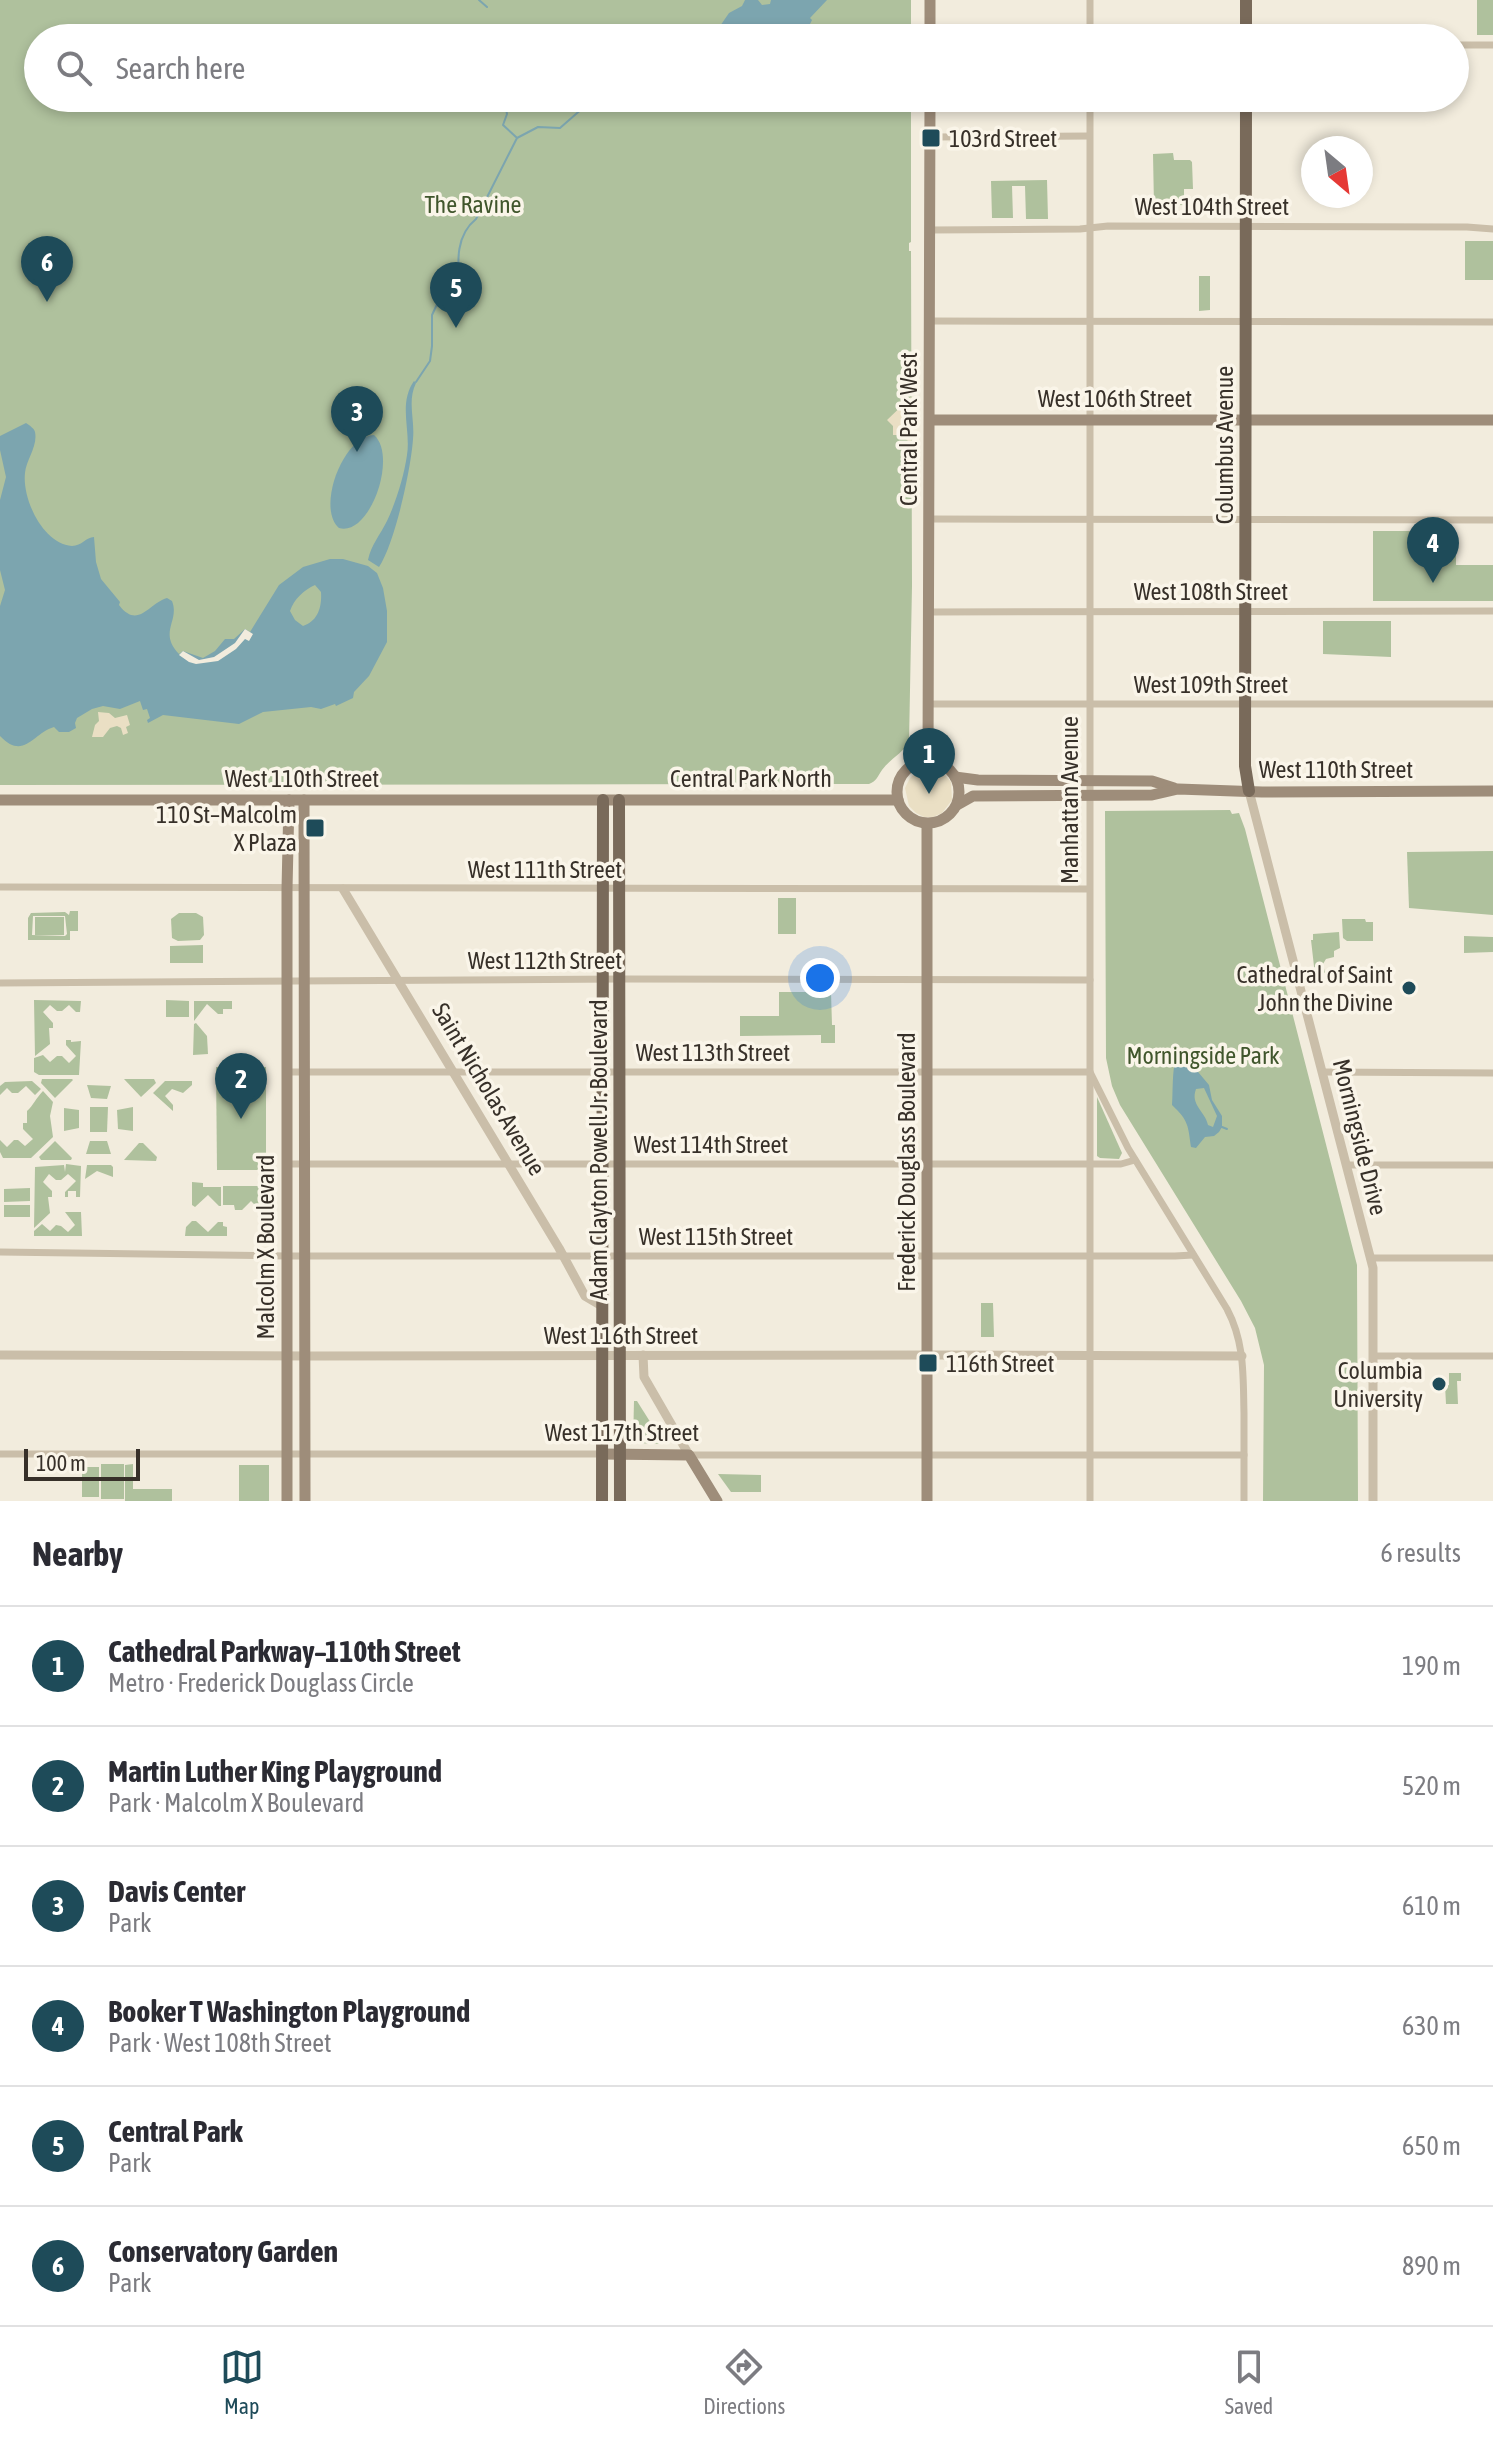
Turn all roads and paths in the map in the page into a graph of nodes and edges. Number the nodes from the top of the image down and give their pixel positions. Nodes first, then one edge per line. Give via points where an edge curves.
1 (930, 0) edge
2 (1090, 0) edge
3 (1246, 0) edge
4 (930, 24) edge
5 (1090, 24) edge
6 (1246, 24) edge
7 (1469, 45) edge
8 (1493, 45) edge
9 (930, 112) edge
10 (1090, 112) edge
11 (1246, 112) edge
12 (1089, 136) junction
13 (930, 137) junction
14 (1246, 226) junction
15 (1090, 227) junction
16 (1493, 229) edge
17 (930, 230) junction
18 (930, 321) junction
19 (1090, 321) junction
20 (1246, 321) junction
21 (1493, 322) edge
22 (930, 420) junction
23 (1089, 420) junction
24 (1245, 420) junction
25 (1493, 420) edge
26 (930, 519) junction
27 (1089, 520) junction
28 (1246, 520) junction
29 (1493, 520) edge
30 (1246, 611) junction
31 (1493, 611) edge
32 (930, 612) junction
33 (1089, 612) junction
34 (930, 704) junction
35 (1089, 704) junction
36 (1245, 704) junction
37 (1493, 704) edge
38 (928, 761) junction
39 (955, 777) junction
40 (1089, 780) junction
41 (1178, 789) junction
42 (1249, 791) junction
43 (1493, 791) edge
44 (1089, 794) junction
45 (0, 800) edge
46 (289, 800) junction
47 (304, 800) junction
48 (603, 800) junction
49 (619, 800) junction
50 (898, 800) junction
51 (957, 805) junction
52 (927, 824) junction
53 (0, 887) edge
54 (602, 888) junction
55 (287, 889) junction
56 (303, 889) junction
57 (343, 889) junction
58 (620, 889) junction
59 (928, 889) junction
60 (1089, 889) junction
61 (602, 979) junction
62 (621, 979) junction
63 (927, 979) junction
64 (397, 980) junction
65 (1090, 980) junction
66 (288, 981) junction
67 (303, 981) junction
68 (0, 983) edge
69 (452, 1071) junction
70 (289, 1072) junction
71 (304, 1072) junction
72 (601, 1072) junction
73 (620, 1072) junction
74 (928, 1072) junction
75 (1090, 1072) junction
76 (1323, 1072) junction
77 (1493, 1073) edge
78 (1135, 1160) junction
79 (287, 1164) junction
80 (304, 1164) junction
81 (508, 1164) junction
82 (602, 1164) junction
83 (620, 1164) junction
84 (928, 1164) junction
85 (1090, 1164) junction
86 (1347, 1165) junction
87 (1493, 1165) edge
88 (0, 1252) edge
89 (1193, 1255) junction
90 (287, 1256) junction
91 (303, 1256) junction
92 (563, 1256) junction
93 (602, 1256) junction
94 (620, 1256) junction
95 (928, 1256) junction
96 (1089, 1256) junction
97 (1370, 1258) junction
98 (1493, 1258) edge
99 (602, 1306) junction
100 (602, 1354) junction
101 (0, 1355) edge
102 (620, 1355) junction
103 (643, 1355) junction
104 (928, 1355) junction
105 (1090, 1355) junction
106 (1242, 1356) junction
107 (1373, 1356) junction
108 (1493, 1356) edge
109 (287, 1357) junction
110 (304, 1357) junction
111 (0, 1454) edge
112 (287, 1454) junction
113 (304, 1454) junction
114 (602, 1454) junction
115 (620, 1454) junction
116 (927, 1454) junction
117 (1090, 1454) junction
118 (689, 1455) junction
119 (1244, 1455) junction
120 (287, 1501) edge
121 (305, 1501) edge
122 (602, 1501) edge
123 (620, 1501) edge
124 (717, 1501) edge
125 (927, 1501) edge
126 (1090, 1501) edge
127 (1244, 1501) edge
128 (1373, 1501) edge

1 - 4 main road
2 - 5 street
3 - 6 main road
7 - 8 street
9 - 13 main road, Central Park West
10 - 12 street, Manhattan Avenue
11 - 14 main road, Columbus Avenue
12 - 13 street
12 - 15 street, Manhattan Avenue
13 - 17 main road, Central Park West
14 - 15 street, West 104th Street
14 - 16 street, West 104th Street
14 - 20 main road, Columbus Avenue
15 - 17 street, West 104th Street
15 - 19 street, Manhattan Avenue
17 - 18 main road, Central Park West
18 - 19 street
18 - 22 main road, Central Park West
19 - 20 street
19 - 23 street, Manhattan Avenue
20 - 21 street
20 - 24 main road, Columbus Avenue
22 - 23 main road, West 106th Street
22 - 26 main road, Central Park West
23 - 24 main road, West 106th Street
23 - 27 street, Manhattan Avenue
24 - 25 main road, West 106th Street
24 - 28 main road, Columbus Avenue
26 - 27 street
26 - 32 main road, Central Park West
27 - 28 street
27 - 33 street, Manhattan Avenue
28 - 29 street
28 - 30 main road, Columbus Avenue
30 - 31 street, West 108th Street
30 - 33 street, West 108th Street
30 - 36 main road, Columbus Avenue
32 - 33 street, West 108th Street
32 - 34 main road, Central Park West
33 - 35 street, Manhattan Avenue
34 - 35 street, West 109th Street
34 - 38 main road, Central Park West
35 - 36 street, West 109th Street
35 - 40 street, Manhattan Avenue
36 - 37 street, West 109th Street
36 - 42 main road, Columbus Avenue
38 - 39 main road via 944,765
38 - 50 main road via 904,773
39 - 40 main road, West 110th Street
39 - 51 main road
40 - 41 main road, West 110th Street via 1152,781
40 - 44 street, Manhattan Avenue
41 - 42 main road, West 110th Street
41 - 44 main road, West 110th Street via 1152,795
42 - 43 main road, West 110th Street
42 - 76 street, Morningside Drive
44 - 51 main road, West 110th Street via 973,796
44 - 60 street, Manhattan Avenue
45 - 46 main road, West 110th Street
46 - 47 main road, West 110th Street
46 - 55 main road, Malcolm X Boulevard
47 - 48 main road, West 110th Street
47 - 56 main road, Malcolm X Boulevard
48 - 49 main road, Central Park North
48 - 54 main road, Adam Clayton Powell Jr. Boulevard
49 - 50 main road, Central Park North
49 - 58 main road, Adam Clayton Powell Jr. Boulevard
50 - 52 main road via 908,816
51 - 52 main road via 943,820
52 - 59 main road, Frederick Douglass Boulevard
53 - 55 street, West 111th Street
54 - 57 street, West 111th Street
54 - 58 street, West 111th Street
54 - 61 main road, Adam Clayton Powell Jr. Boulevard
55 - 56 street, West 111th Street
55 - 66 main road, Malcolm X Boulevard
56 - 57 street, West 111th Street
56 - 67 main road, Malcolm X Boulevard
57 - 64 street, Saint Nicholas Avenue
58 - 59 street, West 111th Street
58 - 62 main road, Adam Clayton Powell Jr. Boulevard
59 - 60 street, West 111th Street
59 - 63 main road, Frederick Douglass Boulevard
60 - 65 street, Manhattan Avenue
61 - 62 street, West 112th Street
61 - 64 street, West 112th Street
61 - 72 main road, Adam Clayton Powell Jr. Boulevard
62 - 63 street, West 112th Street
62 - 73 main road, Adam Clayton Powell Jr. Boulevard
63 - 65 street, West 112th Street
63 - 74 main road, Frederick Douglass Boulevard
64 - 67 street, West 112th Street
64 - 69 street, Saint Nicholas Avenue
65 - 75 street, Manhattan Avenue
66 - 67 street, West 112th Street
66 - 68 street, West 112th Street
66 - 70 main road, Malcolm X Boulevard
67 - 71 main road, Malcolm X Boulevard
69 - 71 street, West 113th Street
69 - 72 street, West 113th Street
69 - 81 street, Saint Nicholas Avenue
70 - 71 street, West 113th Street
70 - 79 main road, Malcolm X Boulevard
71 - 80 main road, Malcolm X Boulevard
72 - 73 street, West 113th Street
72 - 82 main road, Adam Clayton Powell Jr. Boulevard
73 - 74 street, West 113th Street
73 - 83 main road, Adam Clayton Powell Jr. Boulevard
74 - 75 street, West 113th Street
74 - 84 main road, Frederick Douglass Boulevard
75 - 78 street
75 - 85 street, Manhattan Avenue
76 - 77 street
76 - 86 street, Morningside Drive
78 - 85 street, West 114th Street
78 - 89 street
79 - 80 street, West 114th Street
79 - 90 main road, Malcolm X Boulevard
80 - 81 street, West 114th Street
80 - 91 main road, Malcolm X Boulevard
81 - 82 street, West 114th Street
81 - 92 street, Saint Nicholas Avenue
82 - 83 street, West 114th Street
82 - 93 main road, Adam Clayton Powell Jr. Boulevard
83 - 84 street, West 114th Street
83 - 94 main road, Adam Clayton Powell Jr. Boulevard
84 - 85 street, West 114th Street
84 - 95 main road, Frederick Douglass Boulevard
85 - 96 street, Manhattan Avenue
86 - 87 street
86 - 97 street, Morningside Drive
88 - 90 street, West 115th Street
89 - 96 street, West 115th Street
89 - 106 street via 1231,1317
90 - 91 street, West 115th Street
90 - 109 main road, Malcolm X Boulevard
91 - 92 street, West 115th Street
91 - 110 main road, Malcolm X Boulevard
92 - 93 street, West 115th Street
92 - 99 street, Saint Nicholas Avenue via 585,1296
93 - 94 street, West 115th Street
93 - 99 main road, Adam Clayton Powell Jr. Boulevard
94 - 95 street, West 115th Street
94 - 102 main road, Adam Clayton Powell Jr. Boulevard
95 - 96 street, West 115th Street
95 - 104 main road, Frederick Douglass Boulevard
96 - 105 street, Manhattan Avenue
97 - 98 street
97 - 107 street, Morningside Drive
99 - 100 main road, Adam Clayton Powell Jr. Boulevard
100 - 102 street, West 116th Street
100 - 110 street, West 116th Street
100 - 114 main road, Adam Clayton Powell Jr. Boulevard
101 - 109 street, West 116th Street
102 - 103 street, West 116th Street
102 - 115 main road, Adam Clayton Powell Jr. Boulevard
103 - 104 street, West 116th Street
103 - 118 street via 644,1377
104 - 105 street, West 116th Street
104 - 116 main road, Frederick Douglass Boulevard
105 - 106 street, West 116th Street
105 - 117 street, Manhattan Avenue
106 - 119 street
107 - 108 street
107 - 128 street, Morningside Drive
109 - 110 street, West 116th Street
109 - 112 main road, Malcolm X Boulevard
110 - 113 main road, Malcolm X Boulevard
111 - 112 street, West 117th Street
112 - 113 street, West 117th Street
112 - 120 main road, Malcolm X Boulevard
113 - 114 street, West 117th Street
113 - 121 main road, Malcolm X Boulevard
114 - 115 main road, West 117th Street
114 - 122 main road, Adam Clayton Powell Jr. Boulevard
115 - 118 main road, West 117th Street
115 - 123 main road, Adam Clayton Powell Jr. Boulevard
116 - 117 street, West 117th Street
116 - 118 street, West 117th Street
116 - 125 main road, Frederick Douglass Boulevard
117 - 119 street, West 117th Street
117 - 126 street, Manhattan Avenue
118 - 124 main road
119 - 127 street

